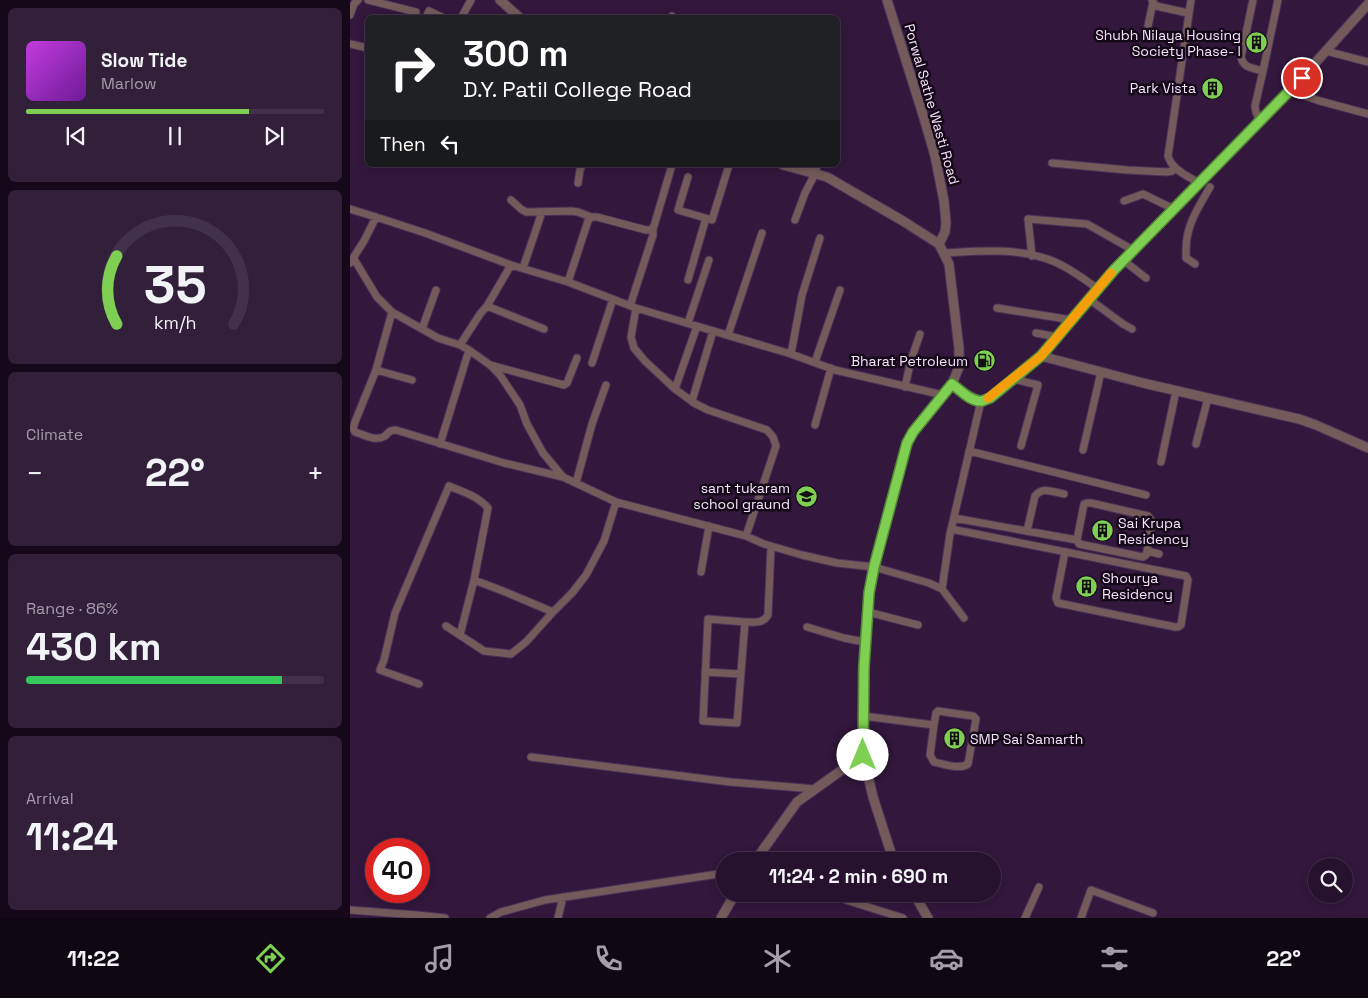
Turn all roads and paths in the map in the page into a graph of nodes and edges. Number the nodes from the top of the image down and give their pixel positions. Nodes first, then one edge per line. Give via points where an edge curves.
1 (358, 0) edge
2 (368, 0) edge
3 (471, 0) edge
4 (500, 0) edge
5 (887, 0) edge
6 (1190, 0) edge
7 (1253, 0) edge
8 (1278, 0) edge
9 (1152, 1) edge
10 (1368, 4) edge
11 (416, 12) dead end
12 (1188, 12) junction
13 (350, 15) edge
14 (463, 15) edge
15 (514, 15) edge
16 (1148, 26) dead end
17 (350, 44) edge
18 (365, 47) edge
19 (1326, 51) junction
20 (1368, 62) edge
21 (1263, 70) junction
22 (1290, 91) junction
23 (1368, 114) edge
24 (1260, 122) junction
25 (1052, 163) dead end
26 (581, 167) edge
27 (671, 167) edge
28 (728, 167) edge
29 (800, 167) edge
30 (1174, 168) junction
31 (816, 169) edge
32 (688, 177) dead end
33 (578, 183) dead end
34 (1199, 183) junction
35 (1210, 187) dead end
36 (511, 200) dead end
37 (1124, 201) dead end
38 (1174, 209) junction
39 (350, 210) edge
40 (542, 212) junction
41 (376, 217) junction
42 (591, 217) junction
43 (706, 218) junction
44 (795, 220) dead end
45 (653, 228) junction
46 (762, 233) dead end
47 (820, 238) dead end
48 (939, 244) junction
49 (1133, 250) junction
50 (944, 254) junction
51 (1032, 256) junction
52 (709, 260) dead end
53 (1124, 260) junction
54 (352, 261) edge
55 (1195, 264) dead end
56 (512, 265) junction
57 (523, 268) junction
58 (1146, 278) dead end
59 (688, 280) dead end
60 (568, 282) junction
61 (1098, 289) junction
62 (436, 290) dead end
63 (840, 290) dead end
64 (613, 299) junction
65 (1089, 299) junction
66 (487, 306) junction
67 (633, 307) junction
68 (997, 308) dead end
69 (392, 312) junction
70 (1072, 320) junction
71 (688, 323) junction
72 (697, 326) junction
73 (422, 329) junction
74 (544, 329) dead end
75 (1132, 329) dead end
76 (713, 331) junction
77 (1036, 333) dead end
78 (920, 334) dead end
79 (728, 335) junction
80 (1057, 336) junction
81 (460, 345) junction
82 (469, 350) junction
83 (791, 354) junction
84 (1041, 356) junction
85 (577, 358) dead end
86 (815, 362) junction
87 (592, 363) dead end
88 (490, 365) junction
89 (831, 368) junction
90 (376, 370) junction
91 (1101, 372) junction
92 (1013, 379) junction
93 (412, 380) dead end
94 (952, 384) junction
95 (606, 385) dead end
96 (905, 387) junction
97 (675, 389) junction
98 (1176, 391) junction
99 (943, 395) junction
100 (1208, 398) junction
101 (692, 401) junction
102 (981, 401) junction
103 (815, 425) dead end
104 (352, 428) edge
105 (440, 444) junction
106 (1196, 444) dead end
107 (1022, 446) dead end
108 (1368, 448) edge
109 (1082, 450) dead end
110 (969, 451) junction
111 (1161, 462) dead end
112 (563, 477) junction
113 (576, 483) junction
114 (1064, 494) dead end
115 (1146, 495) dead end
116 (616, 502) junction
117 (954, 518) junction
118 (709, 526) junction
119 (951, 529) junction
120 (1027, 531) junction
121 (746, 536) junction
122 (1077, 540) junction
123 (771, 546) junction
124 (1147, 551) junction
125 (1065, 552) junction
126 (1159, 554) dead end
127 (874, 567) junction
128 (701, 572) dead end
129 (474, 580) junction
130 (942, 588) junction
131 (553, 612) junction
132 (868, 612) junction
133 (964, 618) dead end
134 (744, 622) junction
135 (918, 625) dead end
136 (446, 626) dead end
137 (807, 626) dead end
138 (460, 635) junction
139 (865, 642) junction
140 (705, 672) junction
141 (741, 674) junction
142 (419, 684) dead end
143 (863, 716) junction
144 (934, 725) junction
145 (863, 755) junction
146 (531, 757) dead end
147 (816, 789) junction
148 (762, 852) edge
149 (891, 852) edge
150 (716, 875) edge
151 (1039, 887) dead end
152 (563, 897) junction
153 (730, 902) edge
154 (852, 902) edge
155 (919, 902) edge
156 (512, 909) junction
157 (350, 910) edge
158 (1153, 913) dead end
159 (445, 918) edge
160 (490, 918) edge
161 (510, 918) edge
162 (558, 918) edge
163 (721, 918) edge
164 (903, 918) edge
165 (928, 918) edge
166 (1025, 918) edge
167 (1081, 918) edge

1 - 13 street
2 - 11 street
3 - 14 street
4 - 15 street
5 - 48 street, Porwal Sathe Wasti Road via 935,156 946,223
6 - 12 street
7 - 21 street via 1241,57 1245,65
8 - 21 street
9 - 12 street via 1156,6
9 - 16 street
10 - 19 street
12 - 30 street via 1168,156
17 - 18 street
19 - 20 street
19 - 22 street
21 - 24 street via 1255,106
22 - 23 street
22 - 24 street
24 - 34 street
25 - 30 street via 1167,172
26 - 33 street
27 - 45 street
28 - 43 street via 712,220
29 - 31 street
30 - 34 street
31 - 44 street
31 - 48 street
32 - 43 street via 678,210
34 - 38 street
35 - 55 street via 1187,239 1186,258
36 - 40 street via 526,212
37 - 38 street via 1142,194
38 - 49 street
39 - 41 street
40 - 42 street via 571,211
40 - 57 street
41 - 54 street
41 - 56 street
42 - 45 street via 646,230
42 - 60 street
43 - 59 street
45 - 67 street
46 - 79 street
47 - 83 street via 802,295
48 - 50 street
49 - 51 street via 1087,224 1028,219
49 - 53 street
50 - 51 street via 987,250
50 - 94 street via 949,264 960,348 959,367
51 - 61 street via 1055,262
52 - 71 street
53 - 58 street
53 - 61 street
54 - 69 street via 377,297
56 - 57 street
56 - 66 street
57 - 60 street
60 - 64 street
61 - 65 street
62 - 73 street
63 - 86 street
64 - 67 street
64 - 87 street
65 - 70 street
65 - 75 street
66 - 74 street
66 - 81 street
67 - 71 street
67 - 97 street via 631,336 634,348
68 - 70 street
69 - 73 street
69 - 90 street
70 - 80 street
71 - 72 street
72 - 76 street
72 - 97 street
73 - 81 street
76 - 79 street
76 - 101 street
77 - 80 street
78 - 96 street
79 - 83 street
80 - 84 street
81 - 82 street
82 - 88 street
82 - 105 street
83 - 86 street
84 - 91 street
84 - 92 street
85 - 88 street via 564,385
86 - 89 street
88 - 112 street via 520,405 543,453
89 - 96 street
89 - 103 street
90 - 93 street
90 - 104 street
91 - 98 street
91 - 109 street
92 - 102 street via 990,398
92 - 107 street via 1038,385
94 - 99 street
94 - 102 street via 974,400
95 - 113 street
96 - 99 street
97 - 101 street
98 - 100 street
98 - 111 street
99 - 127 street via 907,443
100 - 106 street
100 - 108 street via 1299,419
101 - 121 street via 708,410 767,430 773,436 776,446
102 - 110 street
104 - 105 street via 374,439 396,430
105 - 112 street
110 - 115 street
110 - 117 street
112 - 113 street
113 - 116 street
114 - 120 street via 1038,492
116 - 118 street
116 - 131 street via 604,541 586,575
117 - 119 street
117 - 120 street
118 - 121 street
118 - 128 street
119 - 125 street
119 - 130 street
120 - 122 street
121 - 123 street
122 - 124 street via 1083,546 1143,557
122 - 124 street via 1087,502 1151,518
123 - 127 street via 837,563
123 - 134 street via 768,615 762,622
124 - 126 street
125 - 125 street via 1056,598 1058,603 1175,627 1181,625 1188,577
127 - 130 street
127 - 132 street
129 - 131 street
129 - 138 street
129 - 142 street via 488,508 473,496 449,486 395,613 380,670
130 - 133 street
131 - 138 street via 511,654 484,651
132 - 135 street
132 - 139 street
134 - 140 street via 708,619
134 - 141 street
136 - 138 street
137 - 139 street
139 - 143 street
140 - 141 street
140 - 141 street via 702,722 737,723
143 - 144 street
143 - 145 street
144 - 144 street via 938,711 969,714 976,719 966,766 934,762 930,755
145 - 147 street
145 - 149 street
146 - 147 street via 730,782
147 - 148 street via 798,802
150 - 152 street
151 - 166 street
152 - 156 street
152 - 162 street
153 - 163 street
154 - 164 street
155 - 165 street
156 - 160 street
156 - 161 street
157 - 159 street
158 - 167 street via 1091,890

